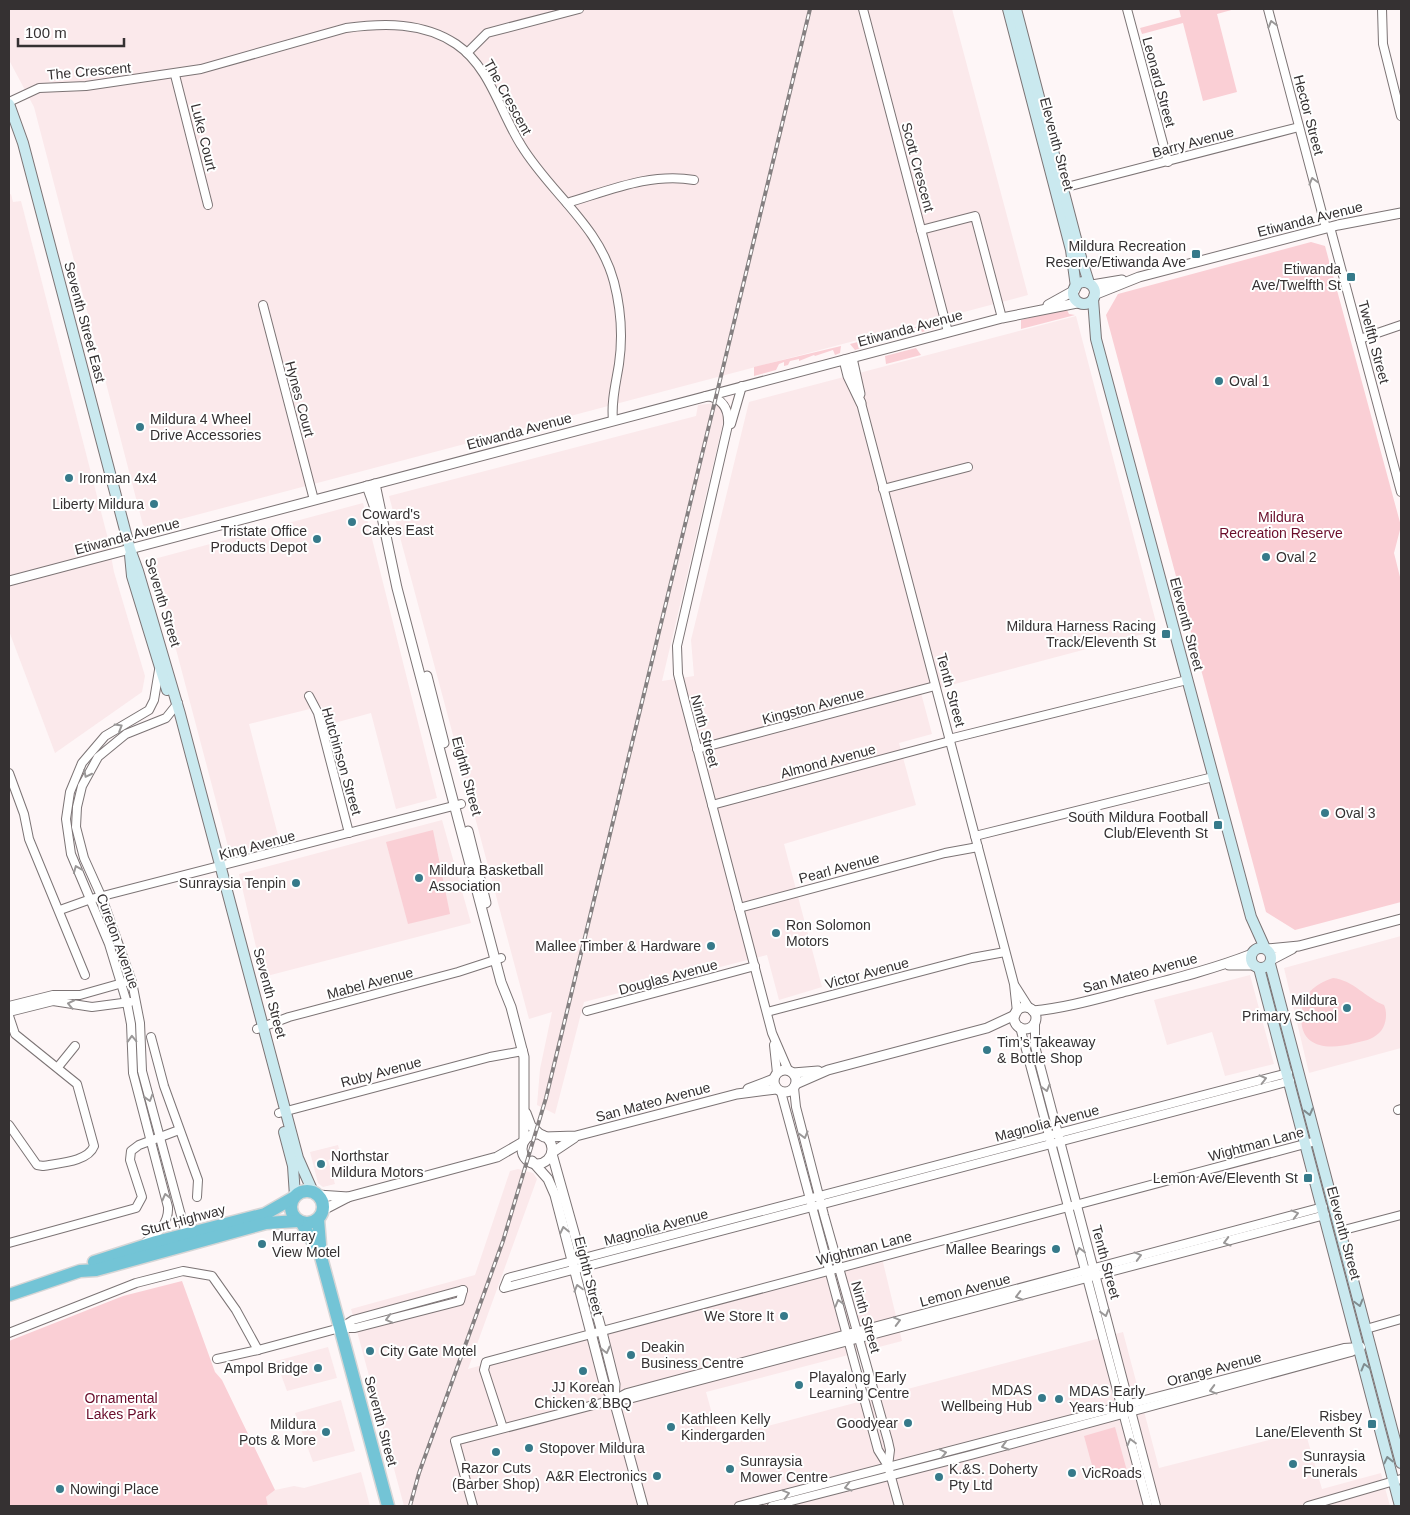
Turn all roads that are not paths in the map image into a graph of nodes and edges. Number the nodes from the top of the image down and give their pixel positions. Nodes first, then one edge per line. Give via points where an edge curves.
1 (579, 9) edge
2 (863, 9) edge
3 (1008, 9) edge
4 (1016, 9) edge
5 (1127, 9) edge
6 (1268, 9) edge
7 (1382, 9) edge
8 (467, 53) junction
9 (175, 75) junction
10 (9, 103) edge
11 (1401, 116) edge
12 (1299, 128) junction
13 (1168, 162) junction
14 (694, 180) dead end
15 (1060, 190) junction
16 (567, 203) junction
17 (208, 205) dead end
18 (1401, 213) edge
19 (1328, 228) junction
20 (921, 230) junction
21 (1138, 278) junction
22 (1091, 284) junction
23 (1075, 289) junction
24 (1093, 297) junction
25 (1079, 304) junction
26 (263, 305) dead end
27 (1036, 310) junction
28 (1002, 318) junction
29 (1401, 325) edge
30 (948, 332) junction
31 (1359, 336) junction
32 (1096, 339) junction
33 (848, 359) junction
34 (742, 386) junction
35 (705, 396) junction
36 (861, 403) joint
37 (613, 420) junction
38 (727, 433) junction
39 (968, 467) dead end
40 (371, 485) junction
41 (883, 489) junction
42 (1401, 492) edge
43 (314, 500) junction
44 (130, 549) junction
45 (9, 581) edge
46 (159, 666) junction
47 (1187, 678) junction
48 (935, 686) junction
49 (308, 696) dead end
50 (175, 707) junction
51 (950, 741) junction
52 (697, 749) junction
53 (9, 773) edge
54 (1213, 775) junction
55 (458, 805) junction
56 (712, 805) junction
57 (350, 833) junction
58 (976, 841) junction
59 (218, 868) junction
60 (102, 898) junction
61 (91, 900) junction
62 (739, 908) junction
63 (60, 910) junction
64 (1251, 917) junction
65 (1401, 919) edge
66 (1299, 946) junction
67 (1005, 949) junction
68 (1266, 949) junction
69 (1255, 959) junction
70 (499, 961) junction
71 (1270, 962) junction
72 (755, 966) junction
73 (85, 975) dead end
74 (121, 982) junction
75 (132, 982) junction
76 (1014, 984) junction
77 (136, 998) junction
78 (127, 1003) junction
79 (9, 1006) edge
80 (1064, 1008) junction
81 (1031, 1009) junction
82 (587, 1011) dead end
83 (767, 1012) junction
84 (1016, 1013) junction
85 (9, 1014) edge
86 (1035, 1022) junction
87 (259, 1025) junction
88 (1019, 1027) junction
89 (987, 1028) junction
90 (772, 1033) junction
91 (151, 1037) dead end
92 (75, 1046) dead end
93 (522, 1049) junction
94 (58, 1067) junction
95 (828, 1070) junction
96 (790, 1072) junction
97 (1299, 1074) junction
98 (775, 1076) junction
99 (1289, 1077) junction
100 (795, 1086) junction
101 (1246, 1088) junction
102 (779, 1090) junction
103 (1214, 1092) junction
104 (736, 1094) junction
105 (1183, 1100) junction
106 (1216, 1101) junction
107 (524, 1108) junction
108 (1152, 1108) junction
109 (1186, 1109) junction
110 (282, 1112) junction
111 (1131, 1114) junction
112 (1154, 1118) junction
113 (1110, 1120) junction
114 (1134, 1123) junction
115 (9, 1125) edge
116 (1089, 1125) junction
117 (1112, 1129) junction
118 (179, 1130) junction
119 (1054, 1134) junction
120 (1092, 1134) junction
121 (160, 1136) junction
122 (576, 1136) junction
123 (543, 1137) junction
124 (152, 1140) junction
125 (523, 1141) junction
126 (1311, 1143) junction
127 (1018, 1144) junction
128 (1056, 1144) junction
129 (996, 1150) junction
130 (552, 1153) junction
131 (1020, 1153) junction
132 (977, 1155) junction
133 (497, 1157) junction
134 (998, 1159) junction
135 (530, 1160) junction
136 (955, 1161) junction
137 (979, 1164) junction
138 (934, 1166) junction
139 (957, 1170) junction
140 (914, 1172) junction
141 (936, 1176) junction
142 (892, 1177) junction
143 (916, 1181) junction
144 (872, 1183) junction
145 (894, 1186) junction
146 (851, 1188) junction
147 (874, 1192) junction
148 (315, 1194) junction
149 (819, 1196) junction
150 (197, 1197) dead end
151 (294, 1197) junction
152 (348, 1197) junction
153 (853, 1197) junction
154 (810, 1198) junction
155 (562, 1205) junction
156 (822, 1205) junction
157 (1073, 1206) junction
158 (780, 1207) junction
159 (812, 1208) junction
160 (1334, 1209) junction
161 (1324, 1211) junction
162 (759, 1212) junction
163 (320, 1215) junction
164 (782, 1215) junction
165 (1401, 1215) edge
166 (737, 1218) junction
167 (299, 1221) junction
168 (762, 1221) junction
169 (717, 1223) junction
170 (739, 1227) junction
171 (696, 1229) junction
172 (719, 1232) junction
173 (1340, 1232) junction
174 (186, 1234) junction
175 (675, 1234) junction
176 (698, 1238) junction
177 (654, 1240) junction
178 (9, 1243) edge
179 (677, 1243) junction
180 (633, 1245) junction
181 (136, 1248) junction
182 (174, 1248) junction
183 (657, 1248) junction
184 (613, 1251) junction
185 (636, 1254) junction
186 (321, 1257) junction
187 (615, 1260) junction
188 (582, 1263) junction
189 (572, 1266) junction
190 (839, 1268) junction
191 (541, 1270) junction
192 (830, 1270) junction
193 (80, 1271) junction
194 (1090, 1273) junction
195 (519, 1275) junction
196 (543, 1278) junction
197 (522, 1284) junction
198 (9, 1295) edge
199 (414, 1304) junction
200 (416, 1312) junction
201 (1401, 1319) edge
202 (340, 1328) junction
203 (1366, 1328) junction
204 (602, 1332) junction
205 (9, 1333) edge
206 (590, 1335) junction
207 (858, 1335) junction
208 (848, 1338) junction
209 (1365, 1345) junction
210 (258, 1350) junction
211 (217, 1359) dead end
212 (614, 1400) junction
213 (1126, 1409) junction
214 (502, 1428) junction
215 (1401, 1463) edge
216 (888, 1466) junction
217 (890, 1476) junction
218 (1397, 1480) edge
219 (812, 1487) junction
220 (815, 1495) junction
221 (642, 1505) edge
222 (388, 1506) edge
223 (473, 1506) edge
224 (738, 1506) edge
225 (772, 1506) edge
226 (898, 1506) edge
227 (1148, 1506) edge
228 (1156, 1506) edge
229 (1308, 1506) edge
230 (1400, 1506) edge

1 - 8 street via 487,34
2 - 20 street, Scott Crescent
3 - 15 main road, Eleventh Street
4 - 15 main road, Eleventh Street
5 - 13 street, Leonard Street
12 -> 6 street, Hector Street
7 - 11 street via 1383,44
8 - 9 street, The Crescent via 444,37 420,28 368,25 326,33
8 - 16 street, The Crescent via 483,72 521,146
9 - 10 street, The Crescent via 39,88
9 - 17 street, Luke Court
10 - 44 main road, Seventh Street East via 23,143
12 - 13 street, Barry Avenue
19 -> 12 street, Hector Street
13 - 15 street, Barry Avenue
14 - 16 street via 654,178
15 - 22 main road, Eleventh Street
15 - 23 main road, Eleventh Street
16 - 37 street, The Crescent via 587,226 614,281 621,344 612,402
18 - 19 street, Etiwanda Avenue
19 - 21 street, Etiwanda Avenue
19 - 31 street, Twelfth Street
20 - 28 street via 975,216
20 - 30 street, Scott Crescent
21 - 22 street, Etiwanda Avenue
21 - 24 street, Etiwanda Avenue
22 - 23 main road via 1083,282
22 - 24 main road
23 - 25 main road via 1074,297
23 - 27 street, Etiwanda Avenue via 1064,298
24 - 25 main road via 1089,304
24 - 32 main road, Eleventh Street
25 - 27 street, Etiwanda Avenue
25 - 32 main road, Eleventh Street
26 - 43 street, Hynes Court
27 - 28 street, Etiwanda Avenue
28 - 30 street, Etiwanda Avenue
29 - 31 street
30 - 33 street, Etiwanda Avenue
31 - 42 street, Twelfth Street
32 - 47 main road, Eleventh Street
33 - 34 street, Etiwanda Avenue
33 - 36 street, Tenth Street
34 - 35 street, Etiwanda Avenue
34 - 38 street, Ninth Street
35 - 37 street, Etiwanda Avenue
35 - 38 street, Ninth Street via 717,398 725,406
36 - 41 street, Tenth Street
37 - 40 street, Etiwanda Avenue
38 - 52 street, Ninth Street via 676,646 678,674
39 - 41 street
40 - 43 street, Etiwanda Avenue
40 - 55 street, Eighth Street via 405,597
41 - 48 street, Tenth Street
43 - 44 street, Etiwanda Avenue
44 - 45 street, Etiwanda Avenue
44 - 46 main road, Seventh Street via 132,576
44 - 50 main road, Seventh Street
46 - 50 main road, Seventh Street
61 -> 46 street, Cureton Avenue via 68,842 66,819 70,792 77,772 96,745 115,729 149,710 156,694
47 - 51 street, Almond Avenue
47 - 54 main road, Eleventh Street
48 - 51 street, Tenth Street
48 - 52 street, Kingston Avenue
49 - 57 street, Hutchinson Street via 318,713
50 - 59 main road, Seventh Street
50 -> 60 street, Cureton Avenue via 161,720 118,739 98,757 82,786 77,807 77,835
51 - 56 street, Almond Avenue
51 - 58 street, Tenth Street
52 - 56 street, Ninth Street
53 - 63 street via 29,839
54 - 58 street, Pearl Avenue via 1012,828
54 - 64 main road, Eleventh Street
55 - 57 street, King Avenue
55 - 70 street, Eighth Street
56 - 62 street, Ninth Street
57 - 59 street, King Avenue
58 - 62 street, Pearl Avenue via 945,853
58 - 67 street, Tenth Street
59 - 60 street, King Avenue
59 - 87 main road, Seventh Street
60 - 61 street, King Avenue
60 - 75 street, Cureton Avenue
61 - 63 street, King Avenue
61 - 74 street, Cureton Avenue
62 - 72 street, Ninth Street
63 - 73 street
64 - 68 main road, Eleventh Street
64 - 69 main road, Eleventh Street
65 - 66 street
66 - 68 street
66 - 71 street
67 - 76 street, Tenth Street
67 - 83 street, Victor Avenue
68 - 69 main road via 1259,948
68 - 71 main road, Eleventh Street
69 - 71 main road
69 - 80 street, San Mateo Avenue
69 - 99 main road, Eleventh Street
70 - 87 street, Mabel Avenue
70 - 93 street, Eighth Street
71 - 97 main road, Eleventh Street
72 - 82 street, Douglas Avenue
72 - 83 street, Ninth Street
74 - 75 street
74 - 78 street, Cureton Avenue
74 - 79 street via 80,995 53,995
75 - 77 street, Cureton Avenue
76 - 81 street, Tenth Street
76 - 84 street, Tenth Street
77 - 78 street
77 -> 121 street, Cureton Avenue via 142,1071
78 -> 85 street via 92,1007 53,1001
124 -> 78 street, Cureton Avenue via 133,1073
80 - 81 street, San Mateo Avenue
80 - 86 street, San Mateo Avenue
81 - 84 street via 1022,1008
81 - 86 street
83 - 90 street, Ninth Street
84 - 88 street
84 - 89 street
85 - 94 street via 15,1034
86 - 88 street via 1030,1028
86 -> 119 street, Tenth Street via 1035,1046
87 - 110 main road, Seventh Street
88 - 89 street
88 - 119 street, Tenth Street
89 - 95 street
90 - 96 street, Ninth Street
90 - 98 street, Ninth Street
91 - 118 street
92 - 94 street
93 - 107 street, Eighth Street
93 - 110 street, Ruby Avenue
94 - 115 street via 79,1088 94,1142 90,1153 37,1165
95 - 96 street
95 - 100 street
96 - 98 street, San Mateo Avenue
96 - 100 street
97 - 99 main road
97 -> 126 main road, Eleventh Street
98 - 102 street
98 - 104 street, San Mateo Avenue
99 - 101 street, Magnolia Avenue
99 - 126 main road, Eleventh Street
100 - 102 street, San Mateo Avenue via 788,1092
100 -> 149 street, Ninth Street via 796,1108
101 - 103 street, Magnolia Avenue
101 - 106 street, Magnolia Avenue
102 - 104 street, San Mateo Avenue
102 - 154 street, Ninth Street
103 - 105 street, Magnolia Avenue
103 - 106 street
104 - 122 street, San Mateo Avenue
105 - 108 street, Magnolia Avenue
105 - 109 street
106 - 109 street, Magnolia Avenue
107 - 123 street, Eighth Street via 531,1126
107 - 125 street, Eighth Street
108 - 111 street, Magnolia Avenue
108 - 112 street
109 - 112 street, Magnolia Avenue
110 - 148 main road, Seventh Street
110 - 151 main road, Seventh Street via 293,1166
111 - 113 street, Magnolia Avenue
111 - 114 street
112 - 114 street, Magnolia Avenue
113 - 116 street, Magnolia Avenue
113 - 117 street
114 - 117 street, Magnolia Avenue
116 - 119 street, Magnolia Avenue
116 - 120 street
117 - 120 street, Magnolia Avenue
118 - 121 street
118 - 150 street via 198,1181
119 - 127 street, Magnolia Avenue
119 - 128 street, Tenth Street
120 - 128 street, Magnolia Avenue
121 - 124 street
121 - 174 street, Cureton Avenue
122 - 123 street, San Mateo Avenue
122 - 130 street, San Mateo Avenue
123 - 125 street via 532,1135
123 - 130 street via 551,1143
124 - 178 street via 136,1146 130,1154 142,1196 136,1208
181 -> 124 street, Cureton Avenue via 160,1230 169,1214
125 - 133 street
125 - 135 street via 522,1151
126 - 157 street, Wightman Lane
126 - 160 main road, Eleventh Street
126 - 161 main road, Eleventh Street
127 - 129 street, Magnolia Avenue
127 - 131 street
128 - 131 street, Magnolia Avenue
128 - 157 street, Tenth Street
129 - 132 street, Magnolia Avenue
129 - 134 street
130 - 135 street via 543,1162
130 - 155 street, Eighth Street
131 - 134 street, Magnolia Avenue
132 - 136 street, Magnolia Avenue
132 - 137 street
133 - 135 street
133 - 152 street
134 - 137 street, Magnolia Avenue
135 - 155 street, Eighth Street via 550,1183
136 - 138 street, Magnolia Avenue
136 - 139 street
137 - 139 street, Magnolia Avenue
138 - 140 street, Magnolia Avenue
138 - 141 street
139 - 141 street, Magnolia Avenue
140 - 142 street, Magnolia Avenue
140 - 143 street
141 - 143 street, Magnolia Avenue
142 - 144 street, Magnolia Avenue
142 - 145 street
143 - 145 street, Magnolia Avenue
144 - 146 street, Magnolia Avenue
144 - 147 street
145 - 147 street, Magnolia Avenue
146 - 149 street, Magnolia Avenue
146 - 153 street
147 - 153 street, Magnolia Avenue
148 - 151 highway via 304,1191
148 - 152 street
148 - 163 highway via 321,1200
149 - 154 street, Magnolia Avenue
149 - 156 street, Ninth Street
151 - 167 highway via 292,1211
151 - 174 highway, Sturt Highway via 265,1214
152 - 163 street
153 - 156 street, Magnolia Avenue
154 - 158 street, Magnolia Avenue
154 - 159 street, Ninth Street
155 - 188 street, Eighth Street
189 -> 155 street, Eighth Street
156 - 159 street, Magnolia Avenue
156 - 190 street, Ninth Street
157 - 190 street, Wightman Lane
157 - 194 street, Tenth Street
158 - 162 street, Magnolia Avenue
158 - 164 street
159 - 164 street, Magnolia Avenue
159 - 192 street, Ninth Street
160 - 161 main road
160 - 173 main road, Eleventh Street
161 - 194 street, Lemon Avenue
161 - 209 main road, Eleventh Street
162 - 166 street, Magnolia Avenue
162 - 168 street
163 - 167 highway via 312,1222
163 - 186 highway, Seventh Street
164 - 168 street, Magnolia Avenue
165 - 173 street
166 - 169 street, Magnolia Avenue
166 - 170 street
167 - 182 highway, Sturt Highway via 266,1223
167 - 186 highway, Seventh Street
168 - 170 street, Magnolia Avenue
169 - 171 street, Magnolia Avenue
169 - 172 street
170 - 172 street, Magnolia Avenue
171 - 175 street, Magnolia Avenue
171 - 176 street
172 - 176 street, Magnolia Avenue
173 -> 203 main road, Eleventh Street
174 - 181 highway, Sturt Highway
174 - 182 street
175 - 177 street, Magnolia Avenue
175 - 179 street
176 - 179 street, Magnolia Avenue
177 - 180 street, Magnolia Avenue
177 - 183 street
179 - 183 street, Magnolia Avenue
180 - 184 street, Magnolia Avenue
180 - 185 street
181 - 193 highway, Sturt Highway via 91,1263
182 - 193 highway, Sturt Highway via 96,1270
183 - 185 street, Magnolia Avenue
184 - 187 street
184 - 188 street, Magnolia Avenue
185 - 187 street, Magnolia Avenue
186 - 202 highway, Seventh Street
187 - 188 street, Magnolia Avenue
188 - 189 street, Magnolia Avenue
188 - 204 street, Eighth Street
189 - 191 street, Magnolia Avenue
189 - 196 street, Magnolia Avenue
206 -> 189 street, Eighth Street
190 - 192 street, Wightman Lane
190 - 207 street, Ninth Street
191 - 195 street, Magnolia Avenue
191 - 196 street
192 - 204 street, Wightman Lane
208 -> 192 street, Ninth Street
193 - 198 highway, Sturt Highway
194 - 207 street, Lemon Avenue
194 - 213 street, Tenth Street
195 - 197 street
195 - 197 street, Magnolia Avenue via 507,1279 504,1288
196 - 197 street, Magnolia Avenue
199 - 200 street
199 - 200 street via 464,1290 460,1301
199 - 202 street via 353,1320
200 -> 202 street via 355,1328
201 - 203 street
202 - 210 street
202 - 222 highway, Seventh Street
203 - 209 main road, Eleventh Street
204 - 206 street, Wightman Lane
204 -> 212 street, Eighth Street via 614,1384
205 - 210 street via 136,1282 176,1272 190,1272 212,1276
206 - 212 street, Eighth Street via 605,1387
206 - 214 street, Wightman Lane via 486,1362 484,1370
207 - 208 street, Lemon Avenue
207 - 216 street, Ninth Street via 890,1450
208 - 212 street, Lemon Avenue via 627,1393
208 - 216 street, Ninth Street via 878,1450
209 - 213 street, Orange Avenue via 1346,1354
209 - 215 main road, Eleventh Street
218 -> 209 main road, Eleventh Street
210 - 211 street
212 - 214 street, Lemon Avenue
212 - 221 street, Eighth Street
216 -> 213 street, Orange Avenue
213 -> 217 street, Orange Avenue
227 -> 213 street, Tenth Street
213 - 228 street, Tenth Street
214 - 223 street, Lemon Avenue via 455,1441
216 - 217 street, Ninth Street
216 - 219 street, Orange Avenue
217 -> 220 street, Orange Avenue
217 - 226 street, Ninth Street
218 - 229 street
218 - 230 main road, Eleventh Street
219 - 220 street
224 -> 219 street, Orange Avenue
220 - 225 street, Orange Avenue

